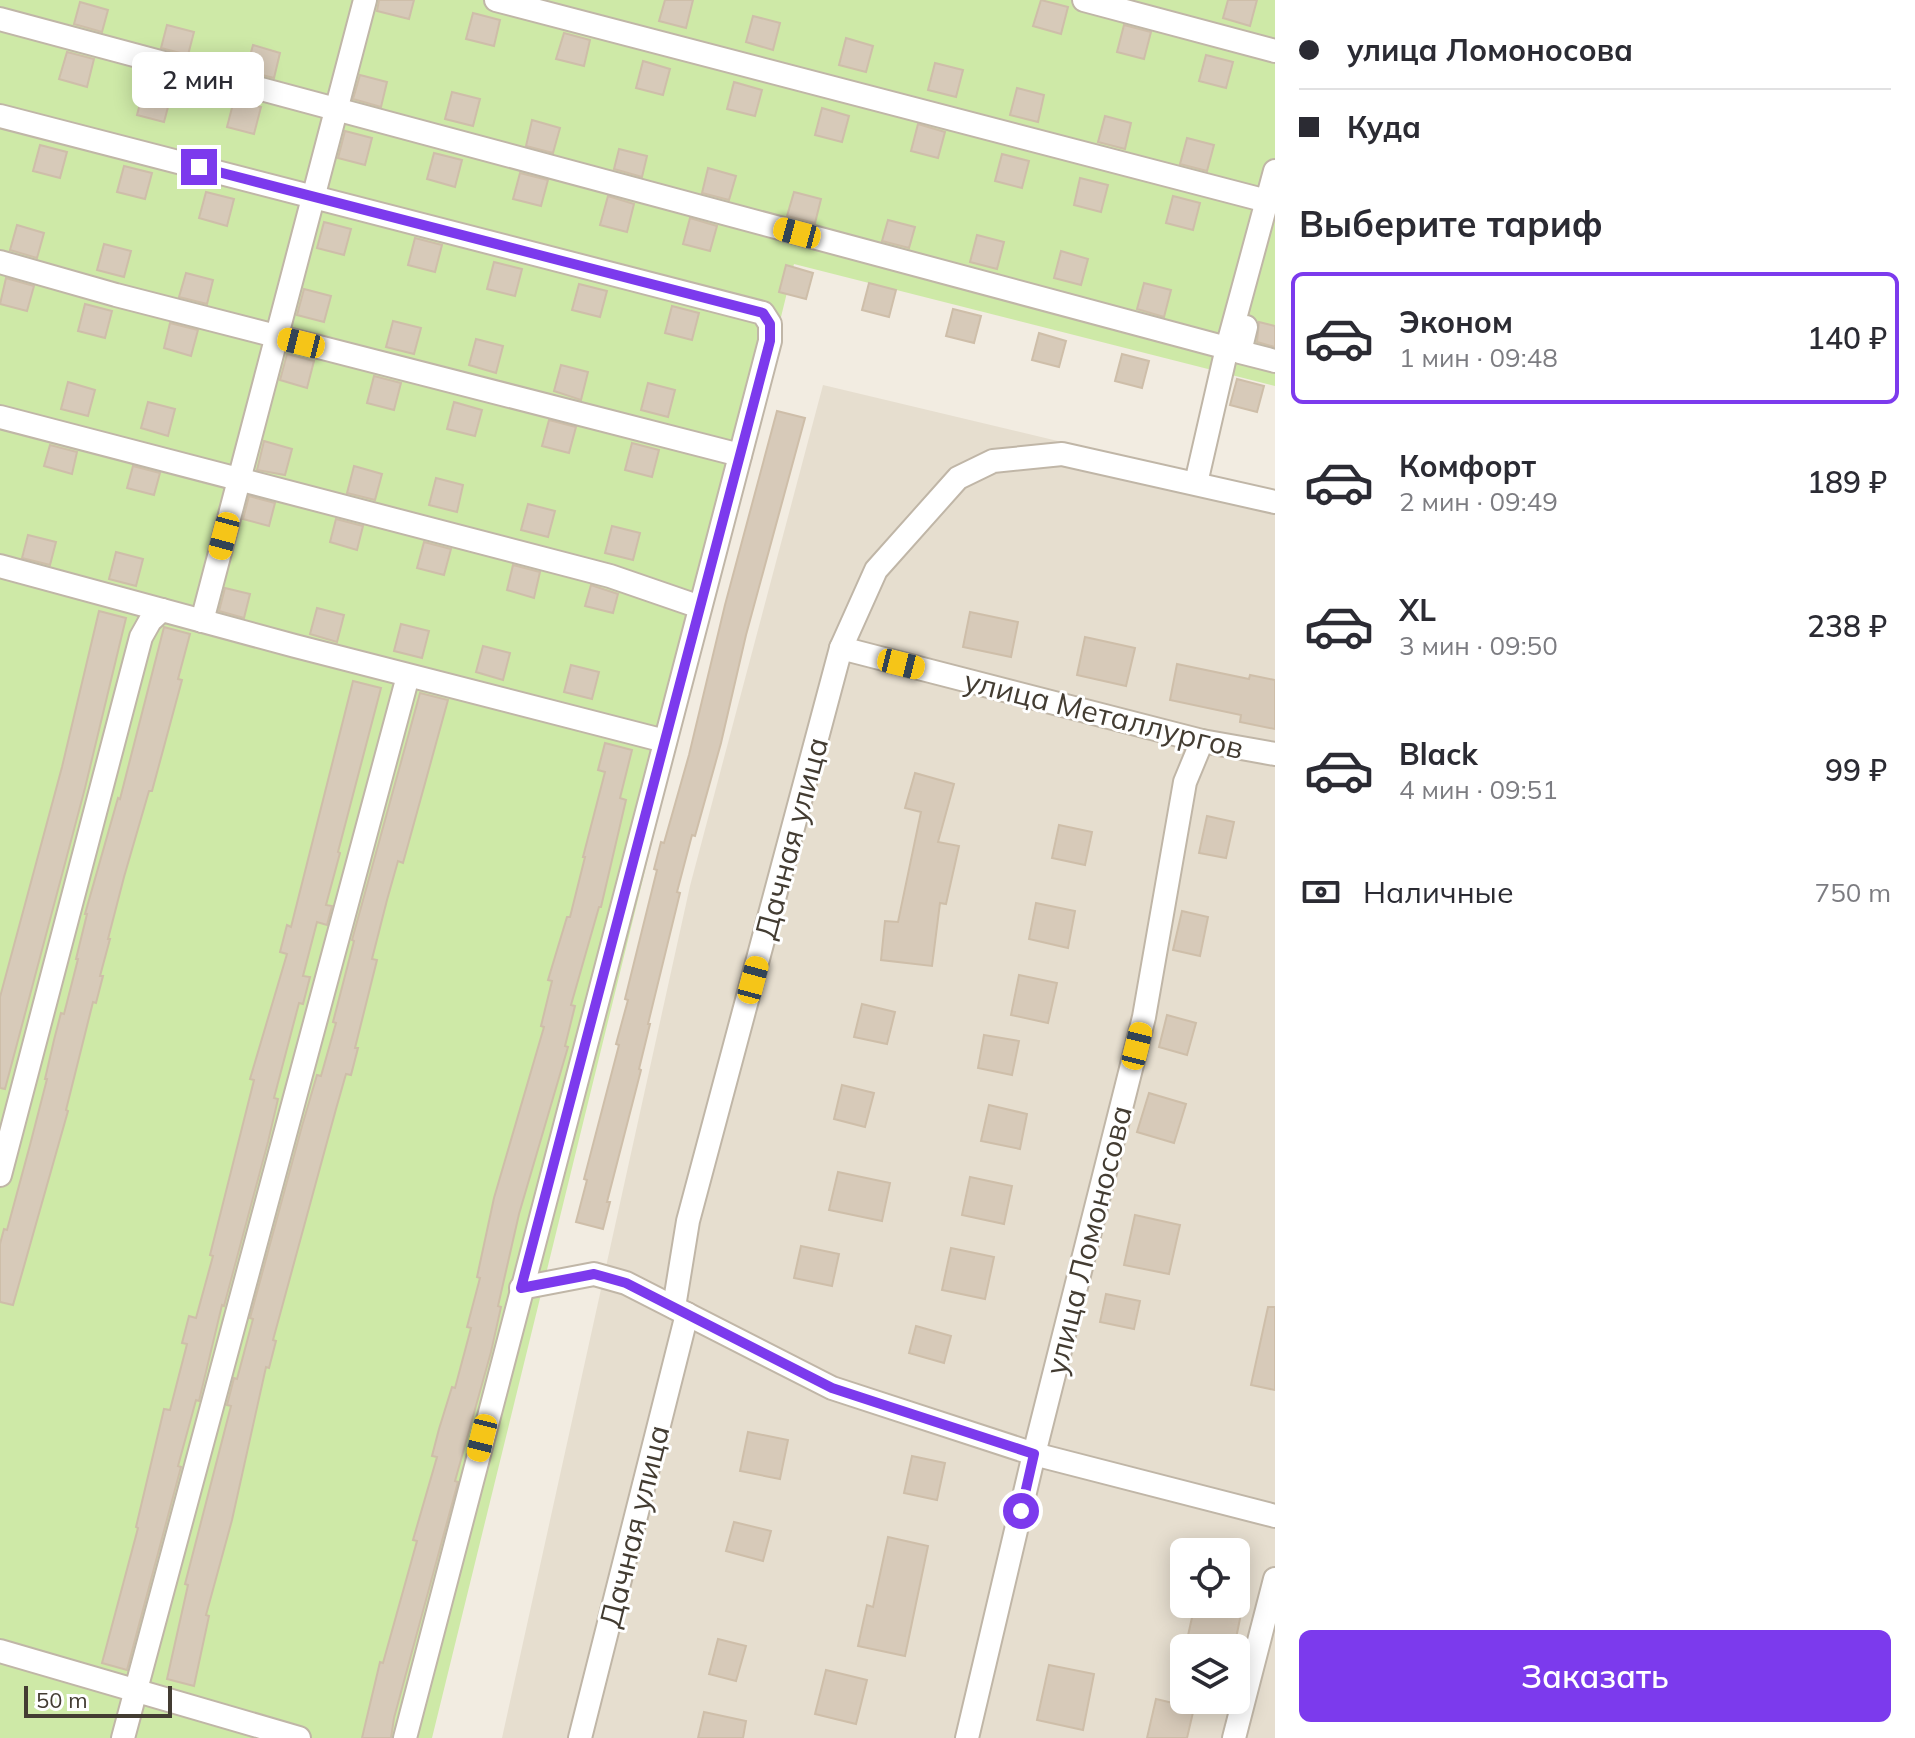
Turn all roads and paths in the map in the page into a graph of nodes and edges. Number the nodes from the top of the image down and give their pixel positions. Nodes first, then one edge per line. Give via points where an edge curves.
1 (365, 0) edge
2 (496, 0) edge
3 (1084, 0) edge
4 (0, 19) edge
5 (1275, 51) edge
6 (336, 110) junction
7 (0, 116) edge
8 (1275, 171) edge
9 (313, 197) junction
10 (1267, 201) junction
11 (1275, 222) edge
12 (0, 262) edge
13 (277, 337) junction
14 (1227, 348) junction
15 (1275, 361) edge
16 (0, 417) edge
17 (740, 455) junction
18 (239, 479) junction
19 (1196, 483) junction
20 (1275, 502) edge
21 (0, 566) edge
22 (700, 607) junction
23 (162, 610) junction
24 (202, 621) junction
25 (841, 648) junction
26 (408, 676) junction
27 (665, 741) junction
28 (1202, 741) junction
29 (1275, 754) edge
30 (6, 1127) edge
31 (0, 1175) edge
32 (521, 1288) junction
33 (681, 1310) junction
34 (1034, 1454) junction
35 (1275, 1516) edge
36 (1275, 1579) edge
37 (0, 1651) edge
38 (136, 1689) junction
39 (123, 1738) edge
40 (299, 1738) edge
41 (405, 1738) edge
42 (580, 1738) edge
43 (967, 1738) edge
44 (1234, 1738) edge

1 - 6 street
2 - 10 street
3 - 5 street
4 - 6 street
6 - 9 street
6 - 14 street
7 - 9 street
8 - 10 street
9 - 13 street
9 - 17 street via 763,313 770,324 770,341
10 - 14 street
11 - 15 street via 1240,352
12 - 13 street
13 - 17 street
13 - 18 street
14 - 19 street
16 - 18 street
17 - 22 street
18 - 22 street via 610,576
18 - 24 street
19 - 20 street, Дачная улица
19 - 25 street, Дачная улица via 1062,454 993,461 958,478 876,570
21 - 23 street
22 - 27 street
23 - 24 street
23 - 30 street via 141,637
24 - 26 street
25 - 28 street, улица Металлургов
25 - 33 street, Дачная улица via 688,1221
26 - 27 street
26 - 38 street
27 - 32 street
28 - 29 street, улица Металлургов
28 - 34 street, улица Ломоносова via 1185,782 1144,1017
30 - 31 street
32 - 33 street via 594,1274
32 - 41 street
33 - 34 street via 832,1388
33 - 42 street, Дачная улица
34 - 35 street
34 - 43 street, улица Ломоносова
36 - 44 street
37 - 38 street
38 - 39 street
38 - 40 street

